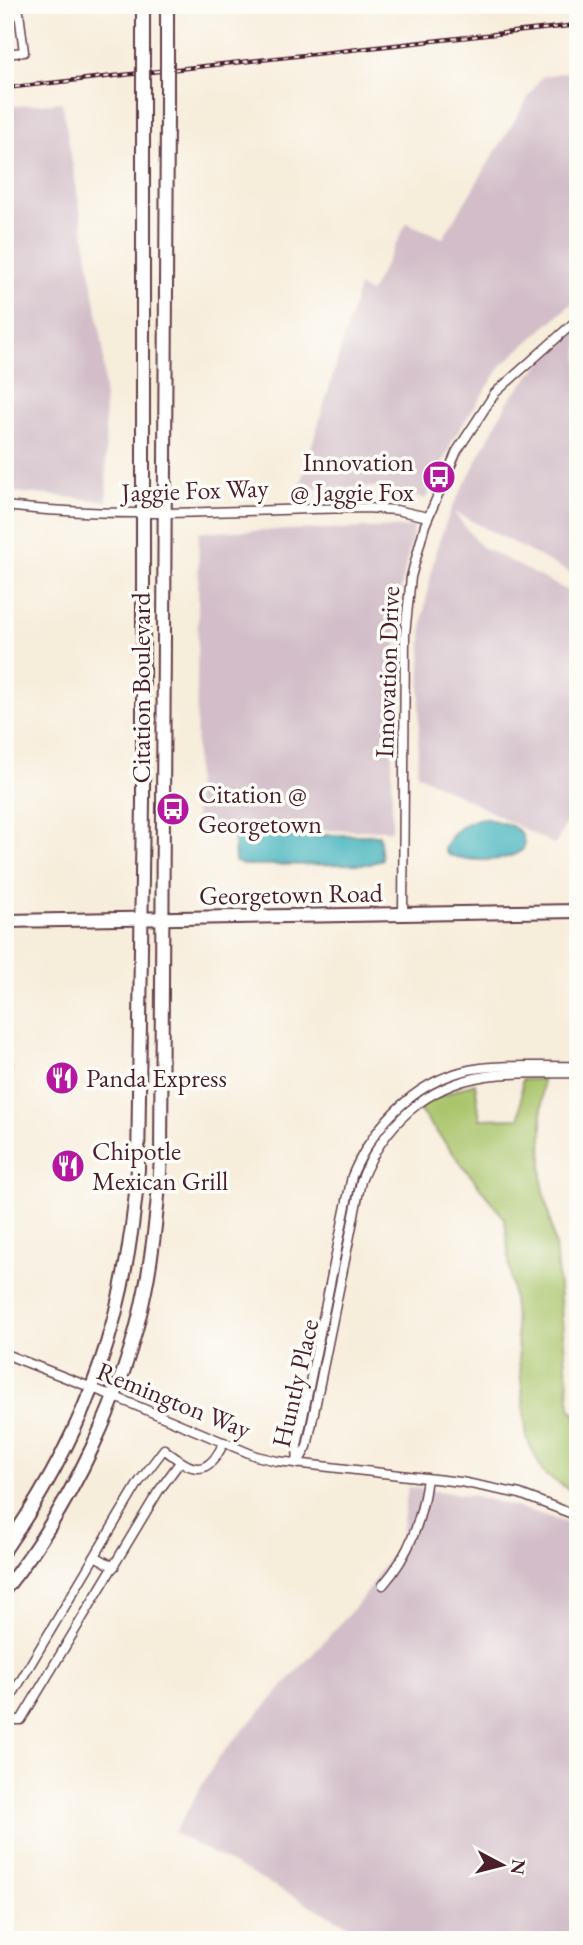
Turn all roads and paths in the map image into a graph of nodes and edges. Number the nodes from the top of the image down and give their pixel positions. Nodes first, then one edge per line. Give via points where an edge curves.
1 (144, 5) edge
2 (167, 5) edge
3 (18, 6) edge
4 (5, 8) edge
5 (5, 54) edge
6 (578, 319) edge
7 (5, 506) edge
8 (165, 513) junction
9 (142, 514) junction
10 (428, 517) junction
11 (578, 911) edge
12 (403, 916) junction
13 (141, 919) junction
14 (162, 919) junction
15 (5, 921) edge
16 (5, 1063) edge
17 (578, 1066) edge
18 (578, 1073) edge
19 (5, 1088) edge
20 (5, 1354) edge
21 (93, 1389) junction
22 (113, 1396) junction
23 (223, 1442) junction
24 (180, 1462) junction
25 (298, 1464) junction
26 (427, 1478) junction
27 (578, 1516) edge
28 (5, 1549) edge
29 (95, 1556) junction
30 (114, 1567) junction
31 (383, 1585) dead end
32 (5, 1588) edge
33 (5, 1707) edge
34 (5, 1715) edge

1 - 9 main road, Citation Boulevard, bridge
2 - 8 main road, Citation Boulevard, bridge
3 - 4 street
3 - 5 street via 24,52
6 - 10 street, Innovation Drive via 495,393 457,451
7 - 9 street, Jaggie Fox Way
8 - 9 street, Jaggie Fox Way
8 - 10 street, Jaggie Fox Way via 366,508
8 - 14 main road, Citation Boulevard
9 - 13 main road, Citation Boulevard
10 - 12 street, Innovation Drive via 411,577 405,634
11 - 12 main road, Georgetown Road
12 - 14 main road, Georgetown Road
13 - 14 main road, Georgetown Road
13 - 15 main road, Georgetown Road
13 - 21 main road, Citation Boulevard via 135,1208 126,1275
14 - 22 main road, Citation Boulevard via 158,1198 146,1289
16 - 19 street
17 - 25 street, Huntly Place via 465,1071 405,1101 375,1132 352,1176 297,1446
18 - 25 street, Huntly Place via 490,1076 448,1086 413,1106 383,1137 361,1181 307,1447
20 - 21 street, Remington Way
21 - 22 street, Remington Way
21 - 28 main road, Citation Boulevard via 50,1479
22 - 23 street, Remington Way
22 - 32 main road, Citation Boulevard via 76,1478
23 - 24 street via 215,1460 206,1467
23 - 25 street, Remington Way via 256,1456
24 - 29 street via 164,1448
24 - 30 street
25 - 26 street, Remington Way
26 - 27 street, Remington Way via 520,1494
26 - 31 street via 417,1528
29 - 30 street
29 - 33 street
30 - 34 street via 21,1720

